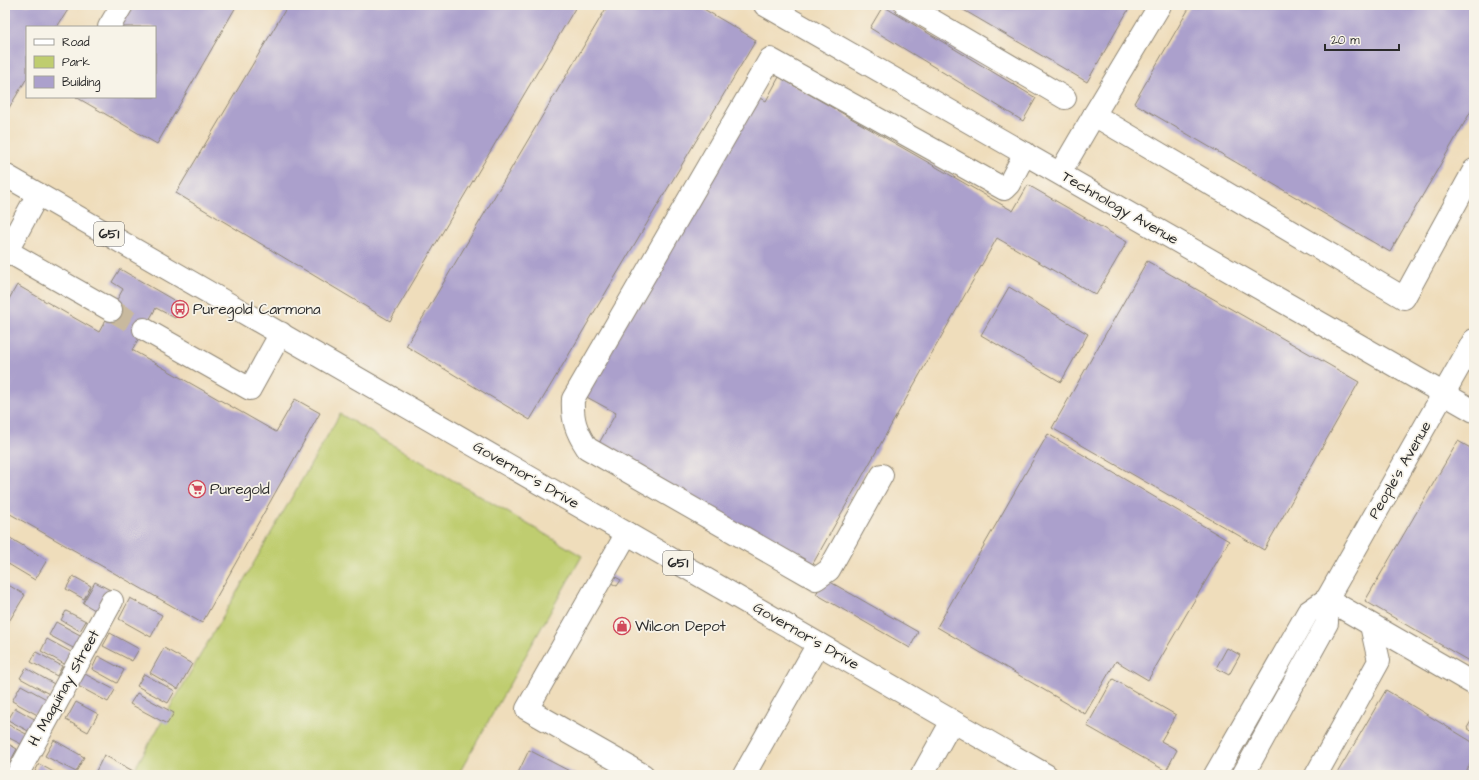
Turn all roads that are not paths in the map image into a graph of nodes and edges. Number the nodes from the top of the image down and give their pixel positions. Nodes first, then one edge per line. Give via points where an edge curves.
1 (122, 5) edge
2 (765, 5) edge
3 (906, 5) edge
4 (1160, 5) edge
5 (110, 26) edge
6 (1065, 98) dead end
7 (1094, 115) junction
8 (1025, 153) junction
9 (1474, 170) edge
10 (5, 174) edge
11 (1060, 174) junction
12 (38, 194) junction
13 (111, 310) tunnel mouth
14 (144, 329) tunnel mouth
15 (281, 333) junction
16 (1474, 340) edge
17 (1444, 394) junction
18 (1474, 411) edge
19 (882, 475) dead end
20 (627, 533) junction
21 (1327, 600) junction
22 (112, 601) dead end
23 (1371, 625) junction
24 (818, 644) junction
25 (1474, 684) edge
26 (952, 721) junction
27 (1250, 773) edge
28 (16, 775) edge
29 (643, 775) edge
30 (744, 775) edge
31 (922, 775) edge
32 (1046, 775) edge
33 (1215, 775) edge
34 (1316, 775) edge

1 - 5 main road
2 - 8 main road, Technology Avenue
3 - 6 main road
4 - 7 main road
7 - 9 main road via 1404,298
7 - 11 main road
8 - 11 main road, Technology Avenue
8 - 19 main road via 1004,189 770,59 573,399 572,414 577,432 587,448 816,579 828,570
10 - 12 main road, Governor's Drive / 651
11 - 17 main road, Technology Avenue
12 - 13 main road via 7,251
12 - 15 main road, Governor's Drive / 651
14 - 15 main road via 250,389
15 - 20 main road, Governor's Drive / 651
16 - 17 main road, People's Avenue
17 - 18 main road, Technology Avenue
17 - 21 main road, People's Avenue
20 - 24 main road, Governor's Drive / 651
20 - 29 main road via 527,709
21 - 23 main road
21 - 27 main road, People's Avenue via 1327,623
21 - 33 main road, People's Avenue via 1308,612
22 - 28 main road, H. Maquinay Street
23 - 25 main road
23 - 34 main road via 1379,661
24 - 26 main road, Governor's Drive / 651
24 - 30 main road
26 - 31 main road
26 - 32 main road, Governor's Drive / 651

